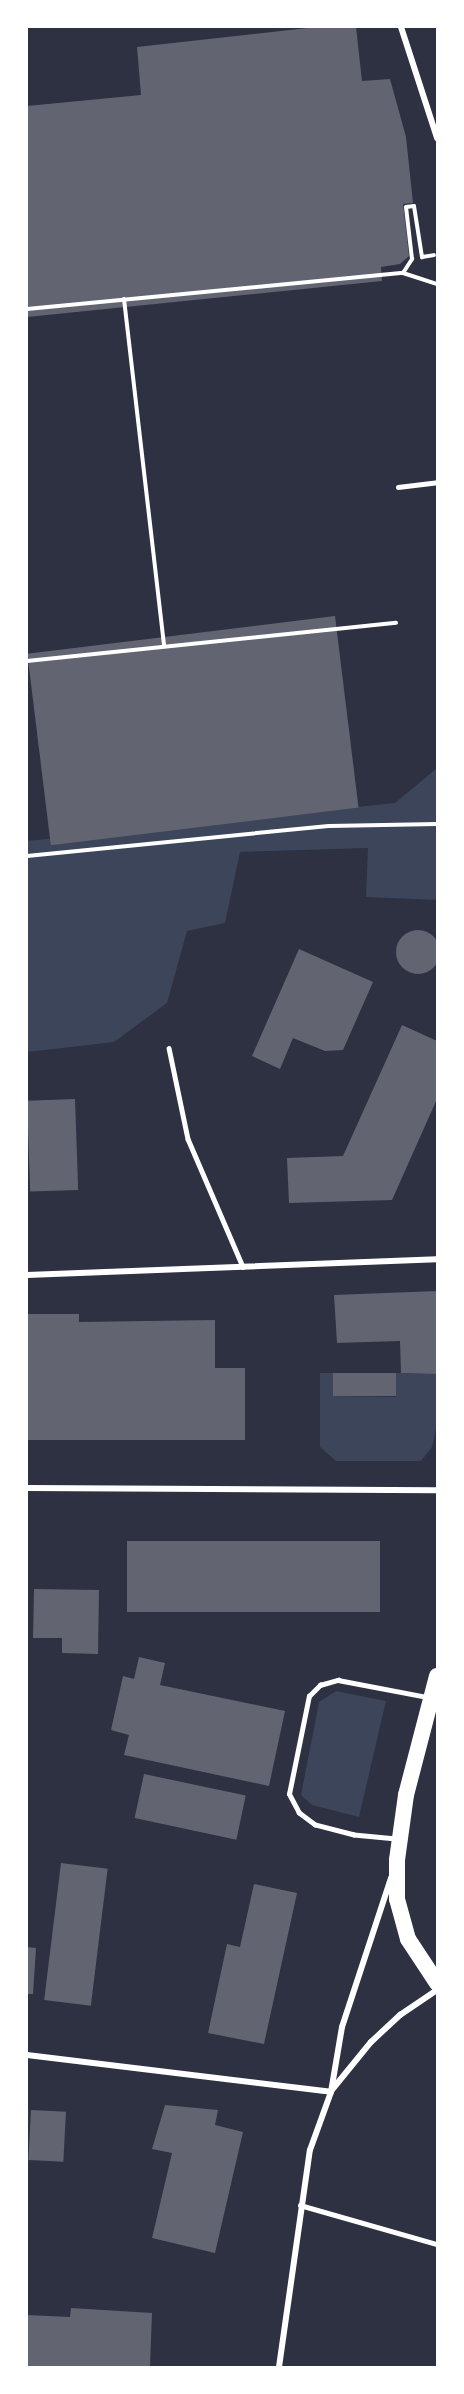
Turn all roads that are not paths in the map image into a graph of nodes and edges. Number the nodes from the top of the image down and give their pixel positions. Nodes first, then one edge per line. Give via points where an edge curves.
1 (401, 27) edge
2 (437, 138) edge
3 (437, 482) edge
4 (398, 487) dead end
5 (169, 1048) dead end
6 (437, 1259) edge
7 (243, 1267) junction
8 (27, 1275) edge
9 (27, 1488) edge
10 (437, 1490) edge
11 (437, 1676) edge
12 (432, 1697) junction
13 (399, 1839) junction
14 (397, 1860) junction
15 (437, 1983) edge
16 (437, 1990) edge
17 (27, 2055) edge
18 (331, 2092) junction
19 (300, 2205) junction
20 (437, 2244) edge
21 (279, 2367) edge

1 - 2 street
3 - 4 lane
5 - 7 lane via 188,1139
6 - 7 street
7 - 8 street
9 - 10 street
11 - 12 highway
12 - 13 highway
12 - 13 lane via 338,1680 320,1685 309,1696 289,1794 299,1813 315,1825 354,1835
13 - 14 highway
14 - 15 highway via 398,1899 408,1939
14 - 18 street via 342,2027
16 - 18 street via 400,2015 371,2042
17 - 18 street
18 - 19 street via 310,2150
19 - 20 lane
19 - 21 street

